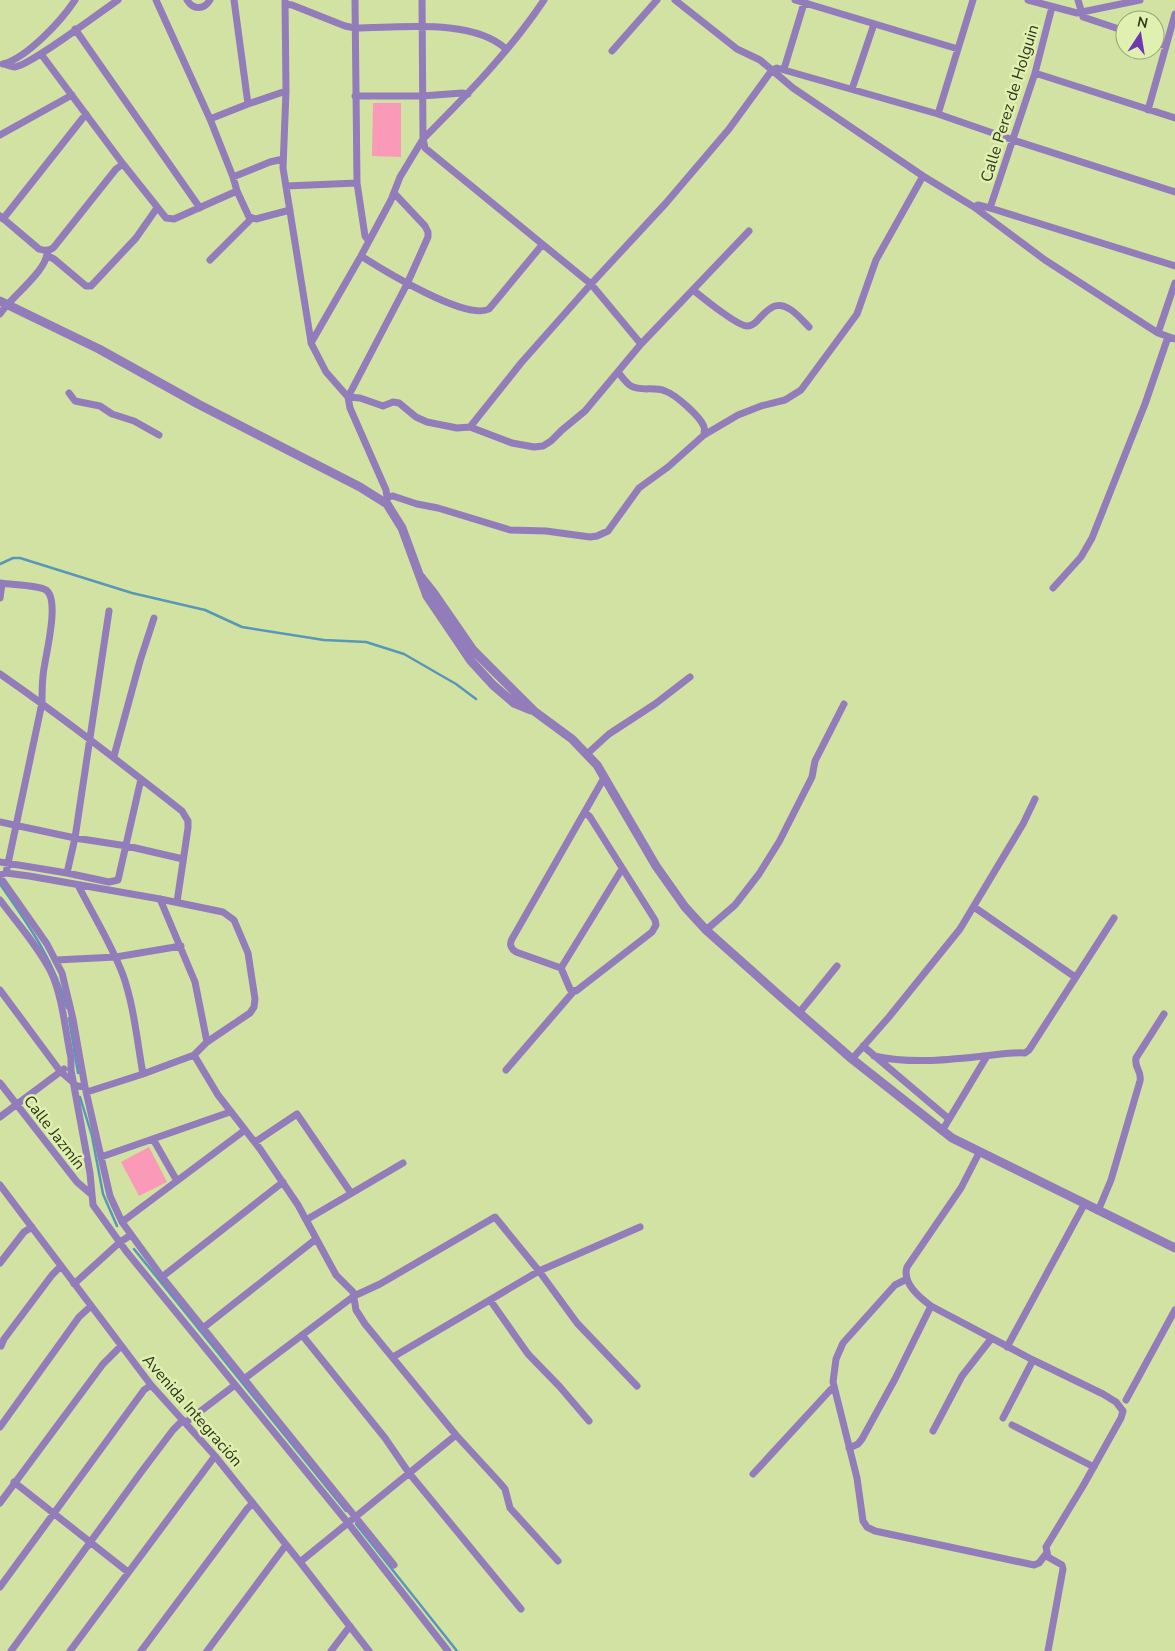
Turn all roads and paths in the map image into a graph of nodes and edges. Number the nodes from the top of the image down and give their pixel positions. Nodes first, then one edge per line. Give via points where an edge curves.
1 (75, 0) edge
2 (118, 0) edge
3 (156, 0) edge
4 (187, 0) edge
5 (210, 0) edge
6 (234, 0) edge
7 (355, 0) edge
8 (422, 0) edge
9 (544, 0) edge
10 (657, 0) edge
11 (675, 0) edge
12 (795, 0) edge
13 (973, 0) edge
14 (1028, 0) edge
15 (1078, 0) edge
16 (1139, 0) edge
17 (805, 1) edge
18 (285, 2) edge
19 (1052, 7) junction
20 (1081, 13) junction
21 (1175, 14) edge
22 (874, 24) junction
23 (422, 27) junction
24 (355, 28) junction
25 (1115, 28) edge
26 (76, 30) junction
27 (1166, 46) joint
28 (506, 49) junction
29 (958, 50) junction
30 (612, 51) dead end
31 (40, 54) junction
32 (2, 64) edge
33 (784, 69) junction
34 (772, 70) junction
35 (1034, 73) junction
36 (852, 89) junction
37 (286, 91) junction
38 (468, 94) junction
39 (72, 95) junction
40 (355, 96) junction
41 (422, 96) junction
42 (248, 104) junction
43 (1148, 110) junction
44 (86, 114) junction
45 (938, 114) junction
46 (1175, 118) edge
47 (210, 119) junction
48 (0, 135) edge
49 (423, 139) junction
50 (1012, 140) junction
51 (283, 159) junction
52 (123, 164) junction
53 (923, 176) junction
54 (233, 177) junction
55 (356, 183) junction
56 (286, 186) junction
57 (237, 191) junction
58 (1175, 192) edge
59 (394, 193) junction
60 (974, 207) junction
61 (157, 208) junction
62 (200, 208) junction
63 (990, 208) junction
64 (290, 210) junction
65 (1, 217) edge
66 (252, 218) junction
67 (749, 232) dead end
68 (369, 241) junction
69 (542, 245) junction
70 (47, 253) junction
71 (361, 256) junction
72 (210, 260) dead end
73 (1175, 266) edge
74 (1175, 283) edge
75 (407, 284) junction
76 (591, 284) junction
77 (693, 290) junction
78 (3, 303) edge
79 (0, 314) edge
80 (809, 327) dead end
81 (1158, 332) junction
82 (1171, 338) edge
83 (311, 343) junction
84 (641, 344) junction
85 (618, 372) junction
86 (69, 394) dead end
87 (348, 397) junction
88 (470, 427) junction
89 (159, 435) dead end
90 (704, 435) junction
91 (387, 500) junction
92 (1, 584) edge
93 (1053, 588) dead end
94 (0, 598) edge
95 (109, 611) dead end
96 (154, 618) dead end
97 (0, 674) edge
98 (690, 677) dead end
99 (42, 703) junction
100 (844, 704) dead end
101 (88, 740) junction
102 (588, 754) junction
103 (114, 756) junction
104 (604, 778) junction
105 (141, 779) junction
106 (1035, 799) dead end
107 (585, 812) junction
108 (0, 822) edge
109 (15, 825) junction
110 (75, 838) junction
111 (127, 846) junction
112 (183, 859) junction
113 (0, 862) edge
114 (9, 864) junction
115 (622, 869) junction
116 (66, 873) junction
117 (2, 875) edge
118 (78, 885) junction
119 (160, 898) junction
120 (0, 900) edge
121 (177, 902) junction
122 (974, 907) junction
123 (1114, 918) dead end
124 (706, 930) junction
125 (181, 946) junction
126 (116, 957) junction
127 (56, 960) junction
128 (837, 966) dead end
129 (560, 968) junction
130 (1075, 977) junction
131 (0, 990) edge
132 (574, 991) junction
133 (798, 1013) junction
134 (1164, 1014) dead end
135 (207, 1042) junction
136 (863, 1046) junction
137 (194, 1055) junction
138 (874, 1056) junction
139 (988, 1056) junction
140 (852, 1058) junction
141 (71, 1064) junction
142 (506, 1070) dead end
143 (60, 1071) junction
144 (143, 1074) junction
145 (0, 1083) edge
146 (73, 1083) junction
147 (86, 1089) junction
148 (17, 1104) junction
149 (230, 1112) junction
150 (0, 1117) edge
151 (949, 1120) junction
152 (245, 1130) junction
153 (942, 1130) junction
154 (153, 1139) junction
155 (254, 1142) junction
156 (980, 1153) junction
157 (101, 1157) junction
158 (403, 1162) dead end
159 (177, 1181) junction
160 (283, 1182) junction
161 (1, 1189) edge
162 (351, 1193) junction
163 (91, 1194) junction
164 (1085, 1203) junction
165 (1098, 1211) junction
166 (306, 1220) junction
167 (122, 1222) junction
168 (32, 1227) junction
169 (640, 1227) dead end
170 (131, 1235) junction
171 (316, 1239) junction
172 (120, 1242) junction
173 (1175, 1248) edge
174 (0, 1263) edge
175 (61, 1266) junction
176 (539, 1271) junction
177 (162, 1277) junction
178 (906, 1279) junction
179 (74, 1284) junction
180 (354, 1296) junction
181 (490, 1300) junction
182 (91, 1306) junction
183 (931, 1306) junction
184 (1175, 1310) edge
185 (1173, 1319) edge
186 (202, 1328) junction
187 (302, 1335) junction
188 (991, 1338) junction
189 (1, 1346) dead end
190 (121, 1346) junction
191 (1007, 1347) junction
192 (392, 1357) junction
193 (1033, 1360) junction
194 (244, 1379) junction
195 (151, 1384) junction
196 (235, 1385) junction
197 (637, 1386) dead end
198 (834, 1386) junction
199 (1126, 1400) dead end
200 (1003, 1418) dead end
201 (184, 1421) junction
202 (589, 1421) dead end
203 (1012, 1425) dead end
204 (0, 1427) edge
205 (933, 1431) dead end
206 (456, 1435) junction
207 (849, 1448) junction
208 (215, 1456) junction
209 (1094, 1467) junction
210 (409, 1473) junction
211 (753, 1474) dead end
212 (14, 1482) junction
213 (0, 1503) edge
214 (253, 1503) junction
215 (54, 1515) junction
216 (355, 1517) junction
217 (348, 1523) junction
218 (90, 1542) junction
219 (286, 1545) junction
220 (1046, 1554) junction
221 (558, 1561) dead end
222 (300, 1562) junction
223 (394, 1565) dead end
224 (128, 1572) junction
225 (0, 1587) edge
226 (521, 1609) dead end
227 (350, 1626) junction
228 (11, 1651) edge
229 (70, 1651) edge
230 (141, 1651) edge
231 (207, 1651) edge
232 (331, 1651) edge
233 (369, 1651) edge
234 (448, 1651) edge
235 (1048, 1651) edge

1 - 32 street via 42,38 16,59
2 - 26 street
3 - 47 street
4 - 5 street via 191,6 200,8
6 - 42 street
7 - 24 street
8 - 23 street
9 - 28 street via 524,31
10 - 30 street
11 - 34 street via 737,49
12 - 17 street
13 - 29 street
14 - 19 street
15 - 20 street
16 - 20 street
17 - 22 street
17 - 33 street
18 - 24 street
18 - 37 street
19 - 20 street
19 - 35 street, Calle Perez de Holguin
20 - 25 street via 1083,17
21 - 27 street
22 - 29 street
22 - 36 street
23 - 24 street
23 - 28 street via 470,31
23 - 41 street
24 - 40 street
26 - 31 street
26 - 62 street
27 - 43 street
28 - 38 street
29 - 45 street
31 - 32 street via 14,67
31 - 39 street
33 - 34 street
33 - 36 street
34 - 53 street via 792,88
34 - 76 street via 729,129
35 - 43 street
35 - 50 street, Calle Perez de Holguin
36 - 45 street
37 - 42 street
37 - 51 street
38 - 41 street
38 - 49 street
39 - 44 street
39 - 48 street
40 - 41 street
40 - 55 street
41 - 49 street
42 - 47 street
43 - 46 street
44 - 52 street
44 - 65 street
45 - 50 street
47 - 54 street
49 - 59 street
49 - 69 street via 424,148
50 - 58 street
50 - 63 street, Calle Perez de Holguin
51 - 54 street
51 - 56 street
52 - 61 street
52 - 70 street
53 - 60 street
53 - 90 street via 876,260 857,314 801,390 785,400 738,415
54 - 57 street
55 - 56 street
55 - 68 street via 365,236
56 - 64 street
57 - 62 street
57 - 66 street
59 - 68 street
59 - 75 street via 428,232
60 - 63 street
60 - 81 street via 1046,260
61 - 62 street via 171,220
61 - 70 street via 136,238 92,286 86,286
63 - 73 street
64 - 66 street
64 - 83 street
65 - 70 street
66 - 72 street
67 - 77 street
68 - 71 street
69 - 75 street via 485,311 442,301
69 - 76 street
70 - 78 street via 29,284
71 - 75 street
71 - 83 street
74 - 81 street
75 - 87 street
76 - 84 street
76 - 88 street
77 - 80 street via 737,322 748,326 776,305 795,313
77 - 84 street
78 - 79 street
78 - 91 street via 99,349 198,404
81 - 82 street
82 - 93 street via 1092,538
83 - 87 street via 326,372
84 - 85 street
85 - 88 street via 585,411 544,446 518,445
85 - 90 street via 629,385 640,390 667,391 677,398 699,418 705,428
86 - 89 street via 75,401 100,406
87 - 88 street via 380,406 396,402 427,422
87 - 91 street via 386,490
90 - 91 street via 668,468 639,488 608,531 598,536 510,530 392,496
91 - 102 street via 421,577 474,650 534,711
92 - 94 street
92 - 99 street via 44,588 51,596
95 - 101 street
96 - 103 street
97 - 99 street
98 - 102 street via 608,734
99 - 101 street
99 - 109 street
100 - 124 street via 780,842 735,905
101 - 103 street
101 - 110 street
102 - 104 street
103 - 105 street
104 - 107 street
104 - 124 street via 656,866 685,908
105 - 111 street
105 - 112 street via 182,811 188,821
106 - 122 street via 1024,824
107 - 115 street
107 - 129 street via 510,944 516,952
108 - 109 street
109 - 110 street
109 - 114 street
110 - 111 street
110 - 116 street
111 - 112 street
111 - 116 street via 118,880 114,882
112 - 121 street
113 - 114 street
114 - 116 street
114 - 117 street
115 - 129 street
115 - 132 street via 655,920 655,928
117 - 118 street
117 - 127 street
118 - 119 street
118 - 126 street
119 - 121 street
119 - 125 street
120 - 141 street via 51,972
121 - 135 street via 223,912 234,920 248,953 255,999 253,1010
122 - 130 street
122 - 136 street via 933,963
123 - 130 street
124 - 133 street
125 - 126 street
125 - 135 street via 195,982
126 - 127 street
126 - 144 street via 131,1005
127 - 147 street via 68,996
128 - 133 street
129 - 132 street
130 - 139 street via 1026,1053
131 - 143 street
132 - 142 street
133 - 140 street
134 - 165 street via 1136,1058 1140,1081 1111,1180
135 - 137 street
136 - 138 street
136 - 140 street
137 - 144 street
137 - 149 street
138 - 139 street via 931,1061
138 - 151 street
139 - 151 street
140 - 153 street
141 - 143 street
141 - 146 street
143 - 146 street
143 - 148 street
144 - 147 street
145 - 148 street, Calle Jazmín
146 - 147 street
146 - 163 street
147 - 157 street
148 - 150 street
148 - 163 street, Calle Jazmín via 77,1182
149 - 152 street
149 - 154 street
151 - 153 street
152 - 155 street
152 - 159 street
153 - 156 street
154 - 157 street
154 - 159 street
155 - 160 street
155 - 162 street via 297,1114
156 - 164 street
156 - 178 street via 961,1188 909,1264
157 - 167 street via 110,1196
158 - 162 street
159 - 167 street
160 - 166 street
160 - 177 street
161 - 168 street, Avenida Integración
162 - 166 street
163 - 172 street via 93,1205
164 - 165 street
164 - 191 street
165 - 173 street
166 - 171 street
167 - 170 street
168 - 174 street via 24,1232
168 - 175 street, Avenida Integración
169 - 176 street
170 - 172 street
170 - 177 street
171 - 180 street via 336,1275 351,1288
171 - 186 street
172 - 179 street
172 - 196 street
175 - 179 street, Avenida Integración
175 - 189 street
176 - 180 street via 495,1217
176 - 181 street
176 - 197 street via 577,1323
177 - 186 street
178 - 183 street
178 - 198 street via 894,1285 843,1342 834,1366
179 - 182 street, Avenida Integración
180 - 187 street
180 - 192 street via 356,1310
181 - 192 street
181 - 202 street via 528,1354
182 - 190 street, Avenida Integración
182 - 204 street
183 - 188 street
183 - 207 street via 862,1439
184 - 185 street
185 - 199 street
186 - 194 street
187 - 194 street
187 - 210 street
188 - 191 street
188 - 205 street via 962,1376
190 - 195 street, Avenida Integración
190 - 212 street
191 - 193 street
192 - 206 street
193 - 200 street
193 - 209 street via 1103,1394 1122,1408 1121,1418
194 - 216 street
195 - 201 street, Avenida Integración
195 - 215 street
196 - 201 street
196 - 217 street
198 - 207 street
198 - 211 street
201 - 208 street, Avenida Integración
201 - 218 street via 168,1436
203 - 209 street
206 - 210 street
206 - 221 street via 505,1489 510,1508
207 - 220 street via 863,1521 871,1529 1034,1565
208 - 214 street, Avenida Integración
208 - 224 street
209 - 220 street via 1047,1545
210 - 216 street
210 - 226 street
212 - 213 street
212 - 215 street
214 - 219 street, Avenida Integración
214 - 230 street
215 - 218 street
215 - 225 street
216 - 217 street
216 - 223 street
217 - 222 street
217 - 234 street
218 - 224 street
218 - 228 street
219 - 222 street, Avenida Integración
219 - 231 street
220 - 235 street via 1062,1565
222 - 227 street, Avenida Integración
224 - 229 street
227 - 232 street
227 - 233 street, Avenida Integración

